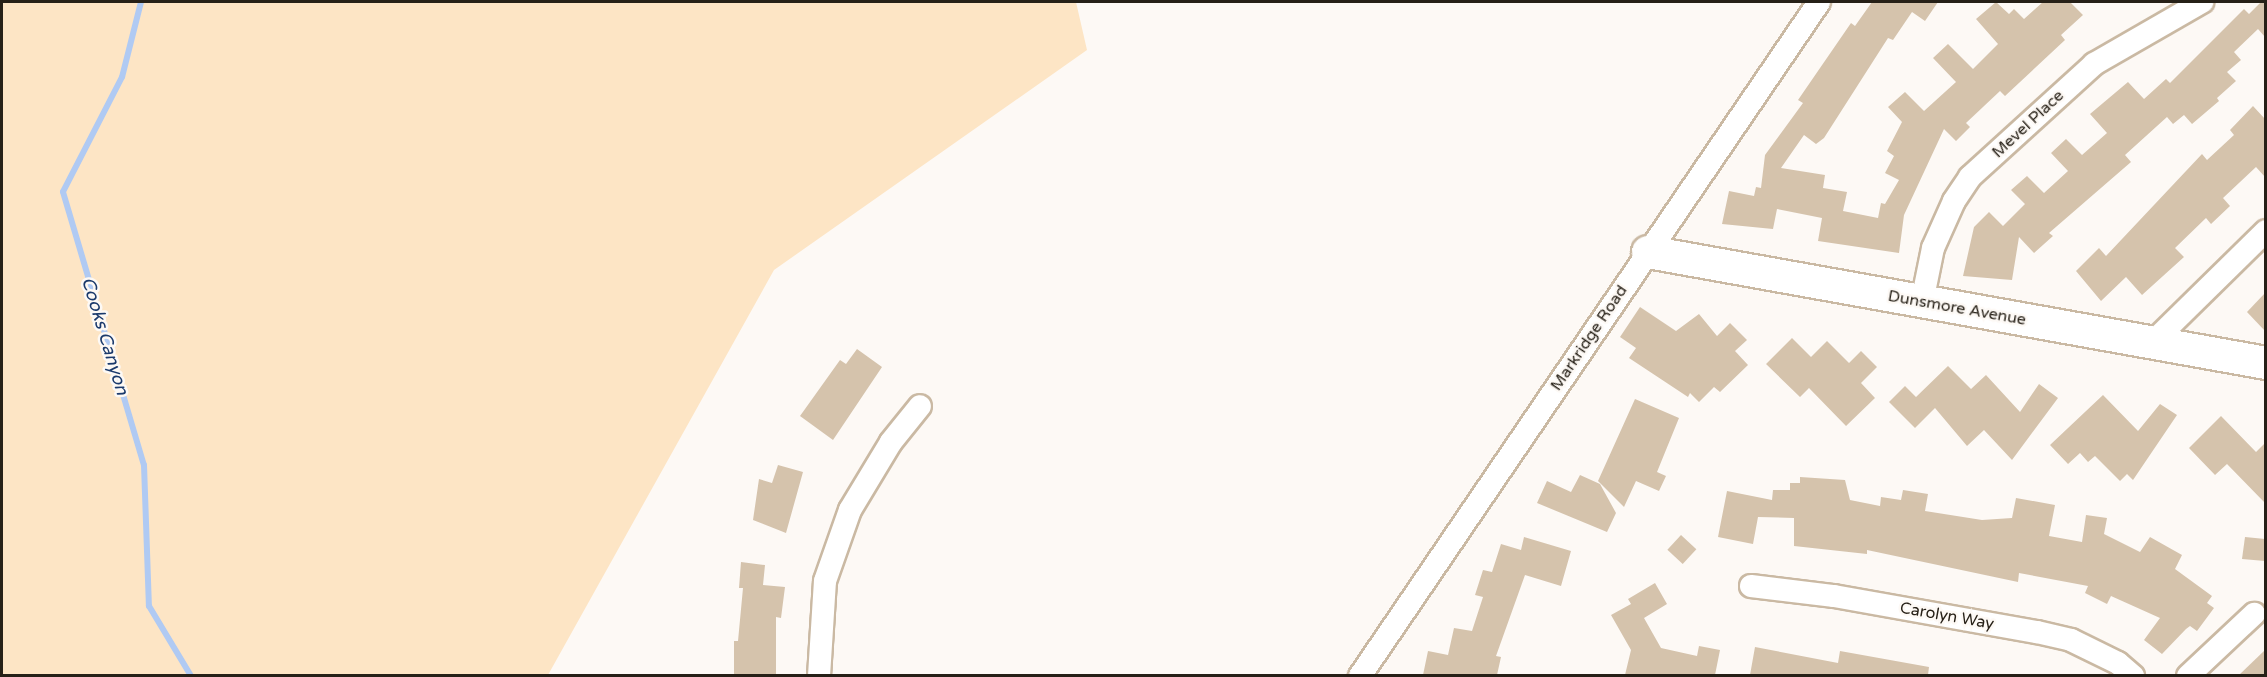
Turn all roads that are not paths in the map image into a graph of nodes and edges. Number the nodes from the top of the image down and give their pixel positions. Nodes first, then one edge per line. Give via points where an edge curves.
1 (1819, 2) edge
2 (2202, 2) edge
3 (2265, 231) edge
4 (1648, 252) junction
5 (1922, 302) junction
6 (2153, 342) junction
7 (2265, 363) edge
8 (920, 406) dead end
9 (1751, 586) dead end
10 (2254, 614) dead end
11 (819, 675) edge
12 (1360, 675) edge
13 (2133, 675) edge
14 (2188, 675) edge

1 - 4 street, Markridge Road
2 - 5 street, Mevel Place via 2094,64 1970,177 1954,201 1933,248
3 - 6 street
4 - 5 street, Dunsmore Avenue
4 - 12 street, Markridge Road
5 - 6 street, Dunsmore Avenue
6 - 7 street, Dunsmore Avenue
8 - 11 street via 891,442 850,510 825,581
9 - 13 street, Carolyn Way via 1834,596 2037,632 2071,640 2118,663
10 - 14 street

